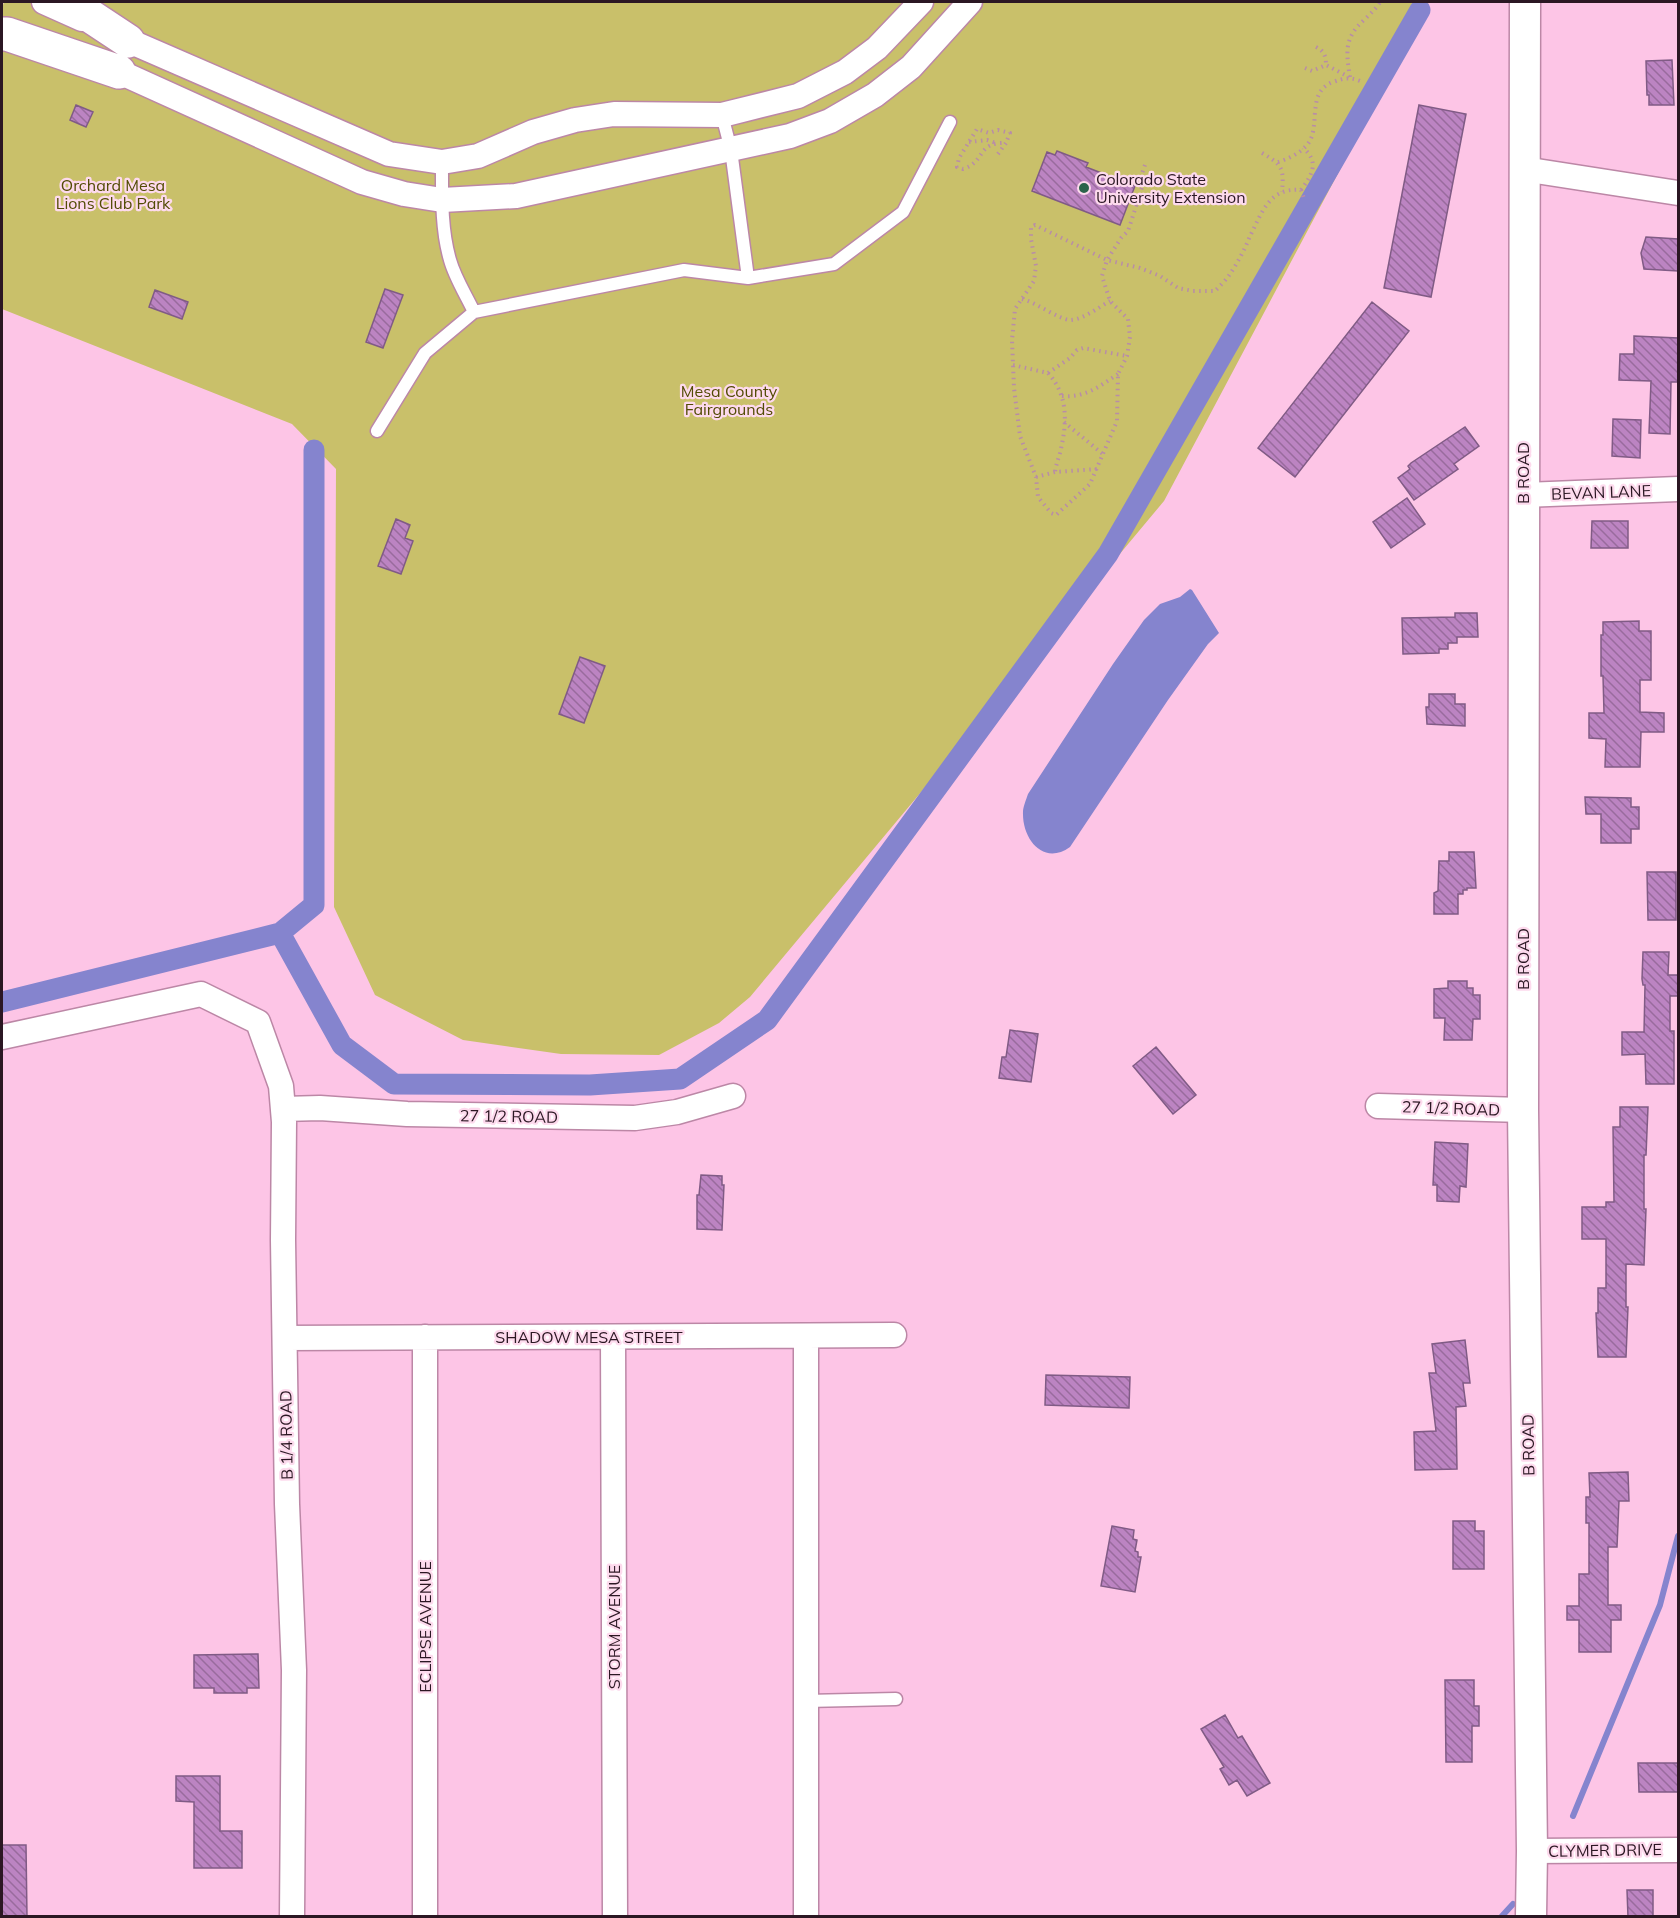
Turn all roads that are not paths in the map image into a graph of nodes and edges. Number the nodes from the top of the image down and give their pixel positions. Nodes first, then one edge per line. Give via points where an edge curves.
1 (44, 2) edge
2 (69, 2) edge
3 (921, 2) edge
4 (970, 2) edge
5 (1525, 2) edge
6 (2, 17) edge
7 (2, 34) edge
8 (128, 40) junction
9 (119, 72) junction
10 (722, 115) junction
11 (950, 122) dead end
12 (731, 150) junction
13 (442, 162) junction
14 (1524, 169) junction
15 (1678, 194) edge
16 (442, 200) junction
17 (748, 278) junction
18 (474, 312) junction
19 (377, 431) dead end
20 (1678, 489) edge
21 (1523, 495) junction
22 (2, 1037) edge
23 (733, 1096) dead end
24 (1378, 1106) dead end
25 (283, 1109) junction
26 (1523, 1110) junction
27 (894, 1335) dead end
28 (806, 1336) junction
29 (424, 1337) junction
30 (613, 1337) junction
31 (285, 1338) junction
32 (896, 1699) dead end
33 (806, 1701) junction
34 (1678, 1850) edge
35 (1532, 1851) junction
36 (292, 1917) edge
37 (425, 1917) edge
38 (615, 1917) edge
39 (806, 1917) edge
40 (1531, 1917) edge

1 - 8 street
2 - 8 highway
3 - 10 street via 877,48 845,72 798,96
4 - 12 street via 911,67 875,95 830,121
5 - 14 street, B ROAD
6 - 9 street
7 - 9 highway
8 - 13 street via 389,154
9 - 16 street via 362,182
10 - 12 lane
10 - 13 street via 614,114 575,120 533,132 478,156
11 - 17 lane via 903,212 834,264
12 - 16 street via 516,196
12 - 17 lane
13 - 16 lane
14 - 15 street
14 - 21 street, B ROAD
16 - 18 lane via 451,262
17 - 18 lane via 684,270
18 - 19 lane via 424,353
20 - 21 street, BEVAN LANE
21 - 26 street, B ROAD
22 - 25 street, B 1/4 ROAD via 201,994 258,1022 281,1086
23 - 25 street, 27 1/2 ROAD via 677,1112 635,1118
24 - 26 street, 27 1/2 ROAD
25 - 31 street, B 1/4 ROAD
26 - 35 street, B ROAD
27 - 28 street, SHADOW MESA STREET
28 - 30 street, SHADOW MESA STREET
28 - 33 street
29 - 30 street, SHADOW MESA STREET
29 - 31 street, SHADOW MESA STREET
29 - 37 street, ECLIPSE AVENUE
30 - 38 street, STORM AVENUE
31 - 36 street, B 1/4 ROAD via 294,1670
32 - 33 lane
33 - 39 street
34 - 35 street, CLYMER DRIVE
35 - 40 street, B ROAD

